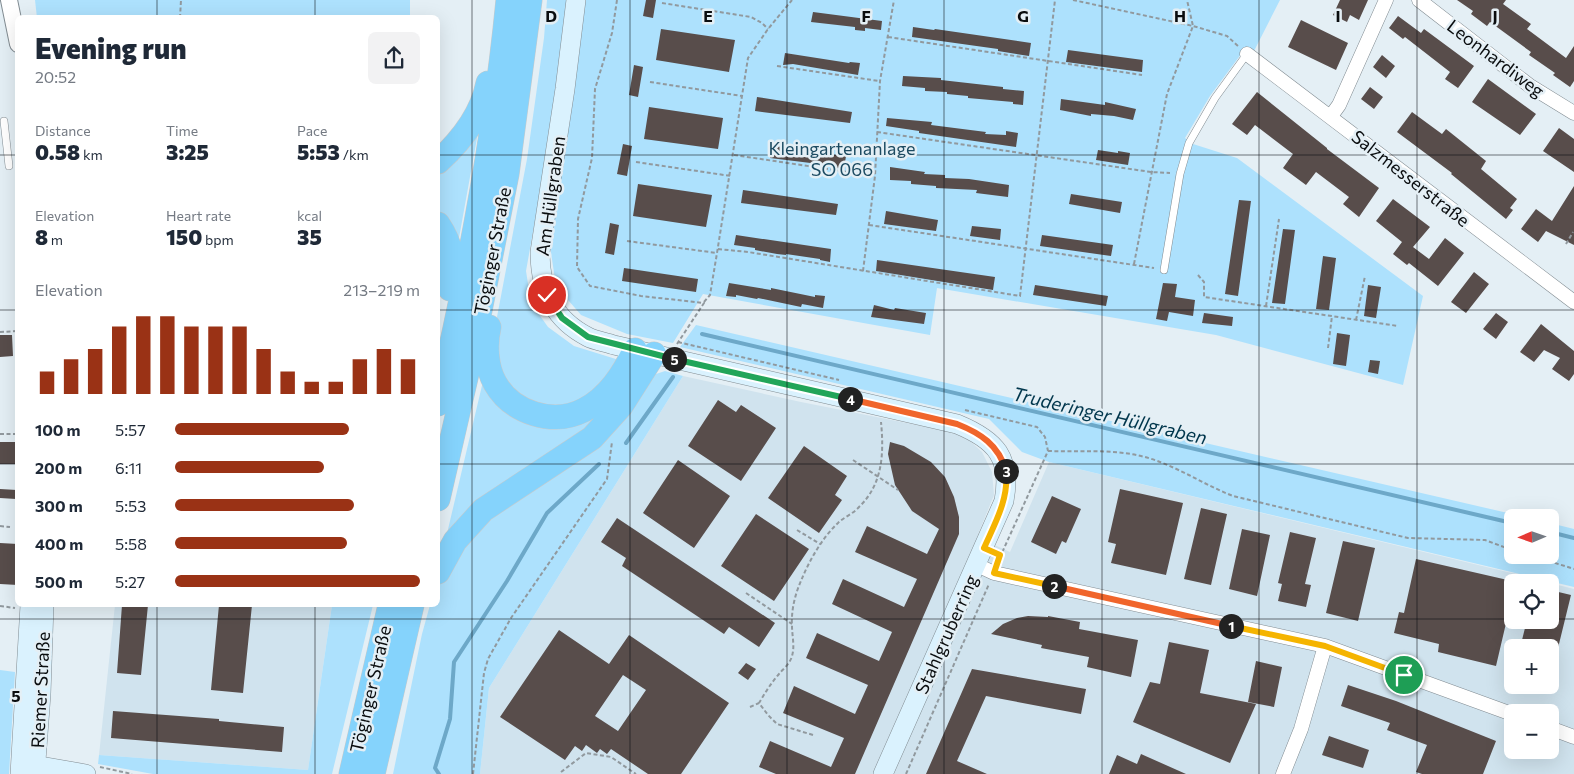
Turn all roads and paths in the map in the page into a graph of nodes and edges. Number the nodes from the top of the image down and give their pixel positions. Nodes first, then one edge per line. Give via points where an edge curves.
1 (9, 0) edge
2 (181, 0) edge
3 (508, 0) edge
4 (530, 0) edge
5 (576, 0) edge
6 (617, 0) edge
7 (792, 0) edge
8 (894, 0) edge
9 (1055, 0) edge
10 (1074, 0) edge
11 (1187, 0) edge
12 (1386, 0) edge
13 (1419, 0) edge
14 (662, 3) dead end
15 (180, 15) edge
16 (1193, 26) junction
17 (15, 29) edge
18 (768, 29) junction
19 (888, 37) junction
20 (504, 48) junction
21 (1247, 54) junction
22 (1048, 61) junction
23 (777, 66) dead end
24 (1142, 75) dead end
25 (880, 81) junction
26 (650, 82) dead end
27 (742, 96) junction
28 (1574, 113) edge
29 (1331, 116) junction
30 (4, 121) dead end
31 (877, 132) junction
32 (15, 153) edge
33 (8, 154) junction
34 (733, 155) junction
35 (1037, 156) junction
36 (440, 160) edge
37 (636, 162) dead end
38 (10, 166) dead end
39 (1151, 172) junction
40 (1180, 174) junction
41 (730, 176) junction
42 (875, 176) junction
43 (502, 201) junction
44 (1279, 219) dead end
45 (869, 225) junction
46 (440, 228) edge
47 (1573, 232) edge
48 (627, 242) dead end
49 (1566, 244) dead end
50 (718, 249) junction
51 (1026, 249) junction
52 (717, 253) junction
53 (1134, 264) junction
54 (1164, 270) joint
55 (863, 272) junction
56 (1198, 275) dead end
57 (1365, 276) dead end
58 (1574, 302) edge
59 (704, 303) junction
60 (1266, 306) junction
61 (1332, 316) junction
62 (1356, 320) junction
63 (1398, 326) dead end
64 (15, 331) edge
65 (0, 332) edge
66 (1328, 348) dead end
67 (655, 350) junction
68 (448, 362) junction
69 (440, 396) edge
70 (881, 420) dead end
71 (0, 434) edge
72 (15, 434) edge
73 (613, 440) dead end
74 (853, 460) dead end
75 (878, 477) junction
76 (440, 490) edge
77 (898, 490) dead end
78 (0, 526) edge
79 (10, 527) dead end
80 (797, 530) dead end
81 (820, 544) junction
82 (1504, 547) edge
83 (984, 548) junction
84 (1558, 564) edge
85 (976, 565) junction
86 (440, 568) edge
87 (1574, 569) edge
88 (994, 573) junction
89 (746, 593) dead end
90 (2, 606) edge
91 (15, 606) edge
92 (24, 607) edge
93 (44, 607) edge
94 (390, 607) edge
95 (412, 607) edge
96 (422, 607) edge
97 (792, 624) junction
98 (1325, 646) junction
99 (394, 688) junction
100 (759, 703) junction
101 (750, 707) dead end
102 (1504, 711) edge
103 (1559, 732) edge
104 (813, 734) dead end
105 (1574, 738) edge
106 (27, 769) edge
107 (561, 772) dead end
108 (86, 774) edge
109 (351, 774) edge
110 (373, 774) edge
111 (473, 774) edge
112 (636, 774) edge
113 (884, 774) edge
114 (906, 774) edge
115 (1283, 774) edge

1 - 17 street
2 - 15 path
3 - 20 highway, Töginger Straße
4 - 43 highway, Töginger Straße
5 - 67 main road, Am Hüllgraben via 540,252 542,284 562,318 588,337
6 - 59 path via 612,33 595,89 592,158 578,219 577,267 590,286
7 - 18 path
8 - 19 path
9 - 22 path
10 - 16 path
11 - 16 path
12 - 29 street via 1339,105
13 - 28 street, Leonhardiweg via 1530,86
14 - 18 path via 751,16
16 - 21 path via 1227,36
16 - 39 path via 1167,94
18 - 27 path via 748,58
19 - 22 path
19 - 25 path
20 - 36 highway via 492,65 486,97 467,130
20 - 68 highway, Töginger Straße via 485,172
21 - 29 street, Salzmesserstraße
21 - 40 lane via 1215,98 1189,143
22 - 24 path
22 - 35 path
23 - 25 path
25 - 31 path
26 - 27 path
27 - 34 path
29 - 58 street, Salzmesserstraße
30 - 33 lane
31 - 35 path
31 - 42 path
32 - 33 lane
33 - 38 lane
34 - 41 path
34 - 42 path
35 - 39 path
35 - 51 path
37 - 41 path
39 - 40 path
39 - 53 path
40 - 54 lane
41 - 50 path
42 - 45 path
43 - 67 highway via 506,236 487,336 487,358 494,382 505,396 521,409 539,416 562,417 584,411 604,397 623,372
43 - 76 highway, Töginger Straße
44 - 60 path
45 - 51 path
45 - 55 path
46 - 68 highway via 448,244 453,267 442,334
47 - 49 path
48 - 52 path
50 - 52 path
50 - 55 path
51 - 53 path
51 - 55 path via 1020,296
52 - 59 path via 710,295
53 - 54 path
56 - 60 path via 1204,282 1204,297
57 - 62 path
59 - 67 path
60 - 61 path
61 - 62 path
61 - 66 path
62 - 63 path
64 - 65 path
67 - 83 main road, Am Hüllgraben via 973,430 989,441 1006,469 1004,502
67 - 86 highway via 620,406 592,438 483,510 454,541
68 - 69 highway, Töginger Straße
70 - 75 path via 883,451
71 - 72 path
73 - 111 path via 607,480 511,618 488,659
74 - 75 path
75 - 77 path
75 - 81 path via 870,495 859,508 838,523
78 - 79 path
80 - 81 path
81 - 97 path via 801,580
82 - 83 path via 1485,540 1408,538 1233,496 1169,465 1140,456 1048,452 1000,555
83 - 85 main road, Am Hüllgraben
84 - 87 path
85 - 88 street, Stahlgruberring
85 - 113 main road, Stahlgruberring
88 - 98 street, Stahlgruberring
88 - 114 path
89 - 97 path
90 - 91 path
92 - 106 main road, Riemer Straße
93 - 106 main road, Riemer Straße via 41,694
94 - 109 highway, Töginger Straße
95 - 99 highway, Töginger Straße
96 - 99 highway via 407,674
97 - 100 path via 792,657
98 - 102 street, Stahlgruberring
98 - 115 street via 1301,729
99 - 110 highway, Töginger Straße
100 - 101 path
100 - 104 path via 777,724
103 - 105 street
106 - 108 main road
107 - 112 path via 586,754 611,757

